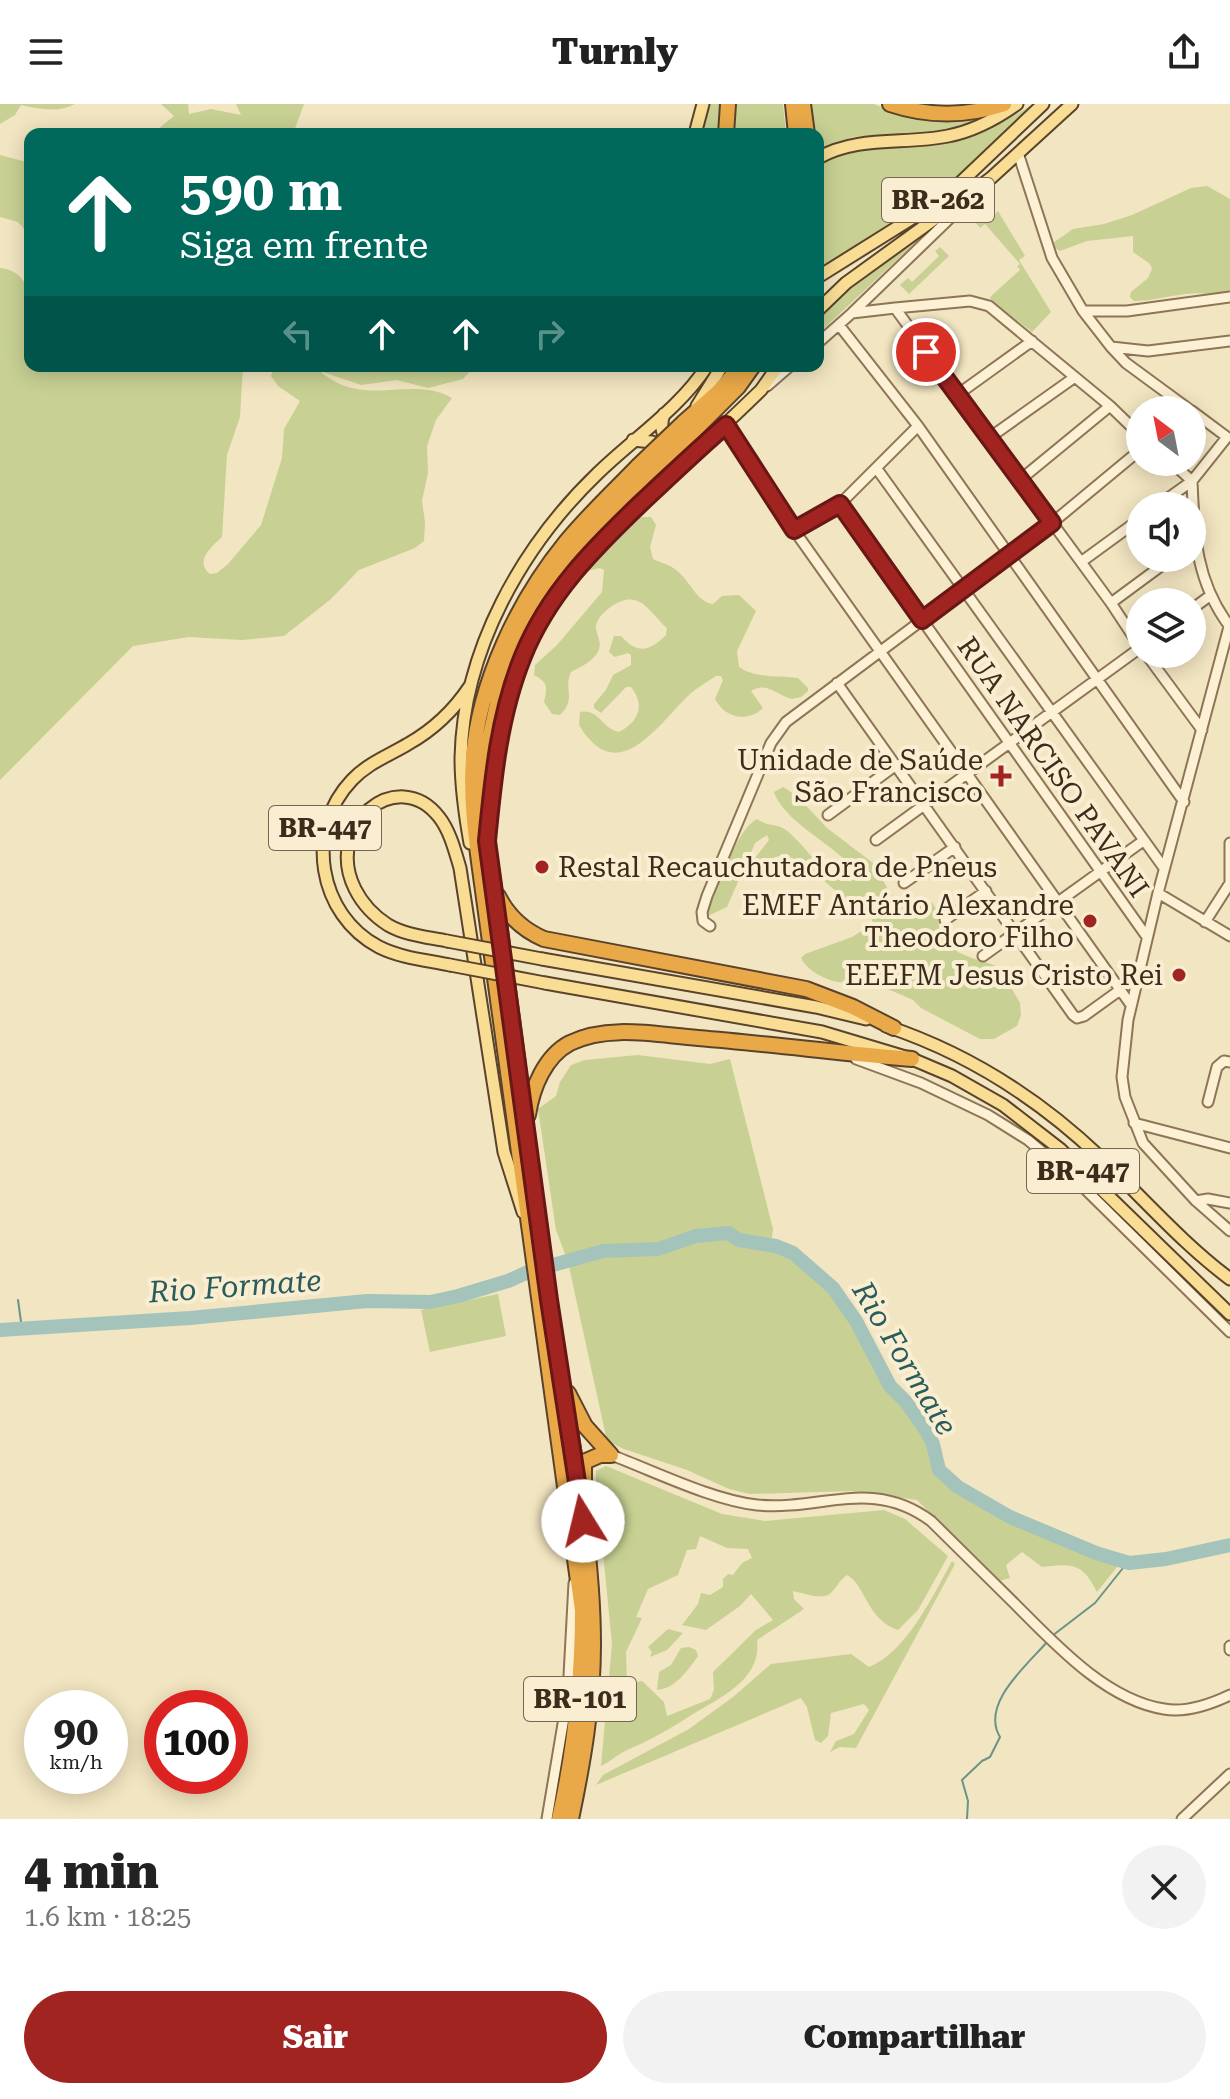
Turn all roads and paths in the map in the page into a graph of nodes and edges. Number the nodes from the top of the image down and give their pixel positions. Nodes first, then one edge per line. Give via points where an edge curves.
1 (703, 104) edge
2 (728, 104) edge
3 (793, 104) edge
4 (803, 104) edge
5 (890, 104) edge
6 (1004, 104) edge
7 (1017, 104) edge
8 (1043, 104) edge
9 (1069, 106) edge
10 (697, 128) edge
11 (726, 128) edge
12 (795, 128) edge
13 (806, 128) edge
14 (1018, 153) junction
15 (824, 155) edge
16 (991, 178) junction
17 (824, 273) edge
18 (1230, 297) edge
19 (824, 304) edge
20 (895, 308) junction
21 (1083, 311) junction
22 (852, 313) junction
23 (839, 325) junction
24 (824, 338) edge
25 (1032, 341) junction
26 (1229, 343) edge
27 (1111, 347) junction
28 (702, 372) edge
29 (719, 372) edge
30 (736, 372) edge
31 (749, 372) edge
32 (774, 372) edge
33 (783, 372) edge
34 (1075, 377) junction
35 (761, 390) junction
36 (957, 395) junction
37 (1171, 396) edge
38 (1110, 406) junction
39 (667, 410) junction
40 (1126, 421) edge
41 (690, 422) junction
42 (1206, 422) edge
43 (726, 425) junction
44 (918, 426) junction
45 (989, 438) junction
46 (633, 440) junction
47 (702, 446) junction
48 (1126, 462) edge
49 (1206, 463) edge
50 (877, 469) junction
51 (643, 470) junction
52 (1186, 476) edge
53 (1196, 476) edge
54 (1020, 480) junction
55 (1192, 481) junction
56 (661, 484) junction
57 (1177, 492) edge
58 (1192, 492) edge
59 (840, 504) junction
60 (1052, 523) junction
61 (1126, 529) edge
62 (794, 530) junction
63 (1010, 556) junction
64 (1081, 562) junction
65 (1153, 572) edge
66 (1203, 572) edge
67 (964, 590) junction
68 (1211, 595) junction
69 (1206, 599) edge
70 (1111, 603) junction
71 (922, 620) junction
72 (1230, 625) edge
73 (1126, 626) edge
74 (881, 649) junction
75 (1126, 657) edge
76 (1156, 668) edge
77 (1097, 679) junction
78 (473, 682) junction
79 (837, 683) junction
80 (1051, 713) junction
81 (1202, 730) junction
82 (1008, 744) junction
83 (896, 765) junction
84 (968, 772) junction
85 (1184, 802) junction
86 (925, 805) junction
87 (828, 815) dead end
88 (876, 840) dead end
89 (487, 841) junction
90 (1143, 841) junction
91 (1230, 843) edge
92 (955, 847) junction
93 (1164, 868) junction
94 (480, 869) junction
95 (1100, 870) junction
96 (493, 880) junction
97 (1230, 882) edge
98 (904, 883) dead end
99 (986, 891) junction
100 (1158, 893) junction
101 (1057, 900) junction
102 (945, 920) dead end
103 (1205, 922) junction
104 (710, 926) dead end
105 (1016, 932) junction
106 (1230, 936) edge
107 (1147, 937) junction
108 (983, 956) dead end
109 (1120, 990) junction
110 (1131, 1005) junction
111 (894, 1028) junction
112 (814, 1048) junction
113 (912, 1059) junction
114 (1230, 1062) edge
115 (1208, 1102) dead end
116 (1134, 1123) junction
117 (527, 1135) junction
118 (1230, 1148) edge
119 (1196, 1201) junction
120 (1230, 1203) edge
121 (527, 1221) junction
122 (1230, 1231) edge
123 (536, 1239) junction
124 (1230, 1279) edge
125 (543, 1300) junction
126 (1230, 1314) edge
127 (1230, 1332) edge
128 (560, 1375) junction
129 (611, 1455) junction
130 (579, 1577) junction
131 (592, 1608) junction
132 (1226, 1698) edge
133 (1230, 1774) edge
134 (547, 1819) edge
135 (559, 1819) edge
136 (571, 1819) edge
137 (1182, 1819) edge

1 - 10 main road
2 - 11 highway
3 - 12 highway
4 - 13 highway
5 - 6 highway via 958,114
7 - 15 main road, BR-262 via 976,128 949,136 853,144
8 - 17 main road, BR-262 via 933,205
9 - 14 main road
14 - 16 main road
14 - 21 street via 1052,258
16 - 19 main road
16 - 22 street
18 - 21 street via 1127,311
20 - 22 street
20 - 25 street via 980,302
20 - 36 street
21 - 27 street
22 - 23 street
23 - 24 street
23 - 44 street
25 - 34 street
25 - 36 street
26 - 27 street via 1148,351
27 - 37 street
28 - 39 main road
29 - 41 main road
30 - 41 highway, BR-101
31 - 41 highway, BR-101 via 738,387
32 - 35 main road
33 - 35 street
34 - 38 street
34 - 45 street
35 - 43 main road
36 - 45 street
38 - 40 street
38 - 54 street
39 - 46 main road
39 - 47 main road via 661,425 665,440 687,451
41 - 51 highway, BR-101, bridge
42 - 49 street via 1227,437
43 - 47 main road
43 - 62 street
44 - 50 street
44 - 63 street
45 - 54 street
46 - 56 main road via 652,442 664,453 667,469
46 - 78 main road via 535,544 497,614
47 - 56 main road
48 - 60 street
50 - 59 street
50 - 67 street
51 - 89 highway, BR-101 via 574,549 514,646 485,758
51 - 94 highway, BR-101 via 557,553 505,643 480,718 473,759
52 - 55 street
53 - 55 street
54 - 60 street
55 - 57 street
55 - 58 street
56 - 89 main road via 584,559 539,622 501,729
59 - 62 street
59 - 71 street, RUA NARCISO PAVANI
60 - 63 street
60 - 64 street
61 - 64 street
62 - 74 street
63 - 67 street
63 - 77 street
64 - 70 street
65 - 70 street
66 - 68 street
67 - 71 street
67 - 80 street
68 - 69 street
68 - 72 street
70 - 73 street
71 - 74 street
71 - 82 street, RUA NARCISO PAVANI
72 - 81 street
74 - 79 street
74 - 84 street
75 - 77 street
76 - 81 street
77 - 80 street
77 - 85 street
78 - 94 main road via 461,760 463,801
78 - 113 main road, BR-447, bridge via 434,726 353,778 333,806 325,828 324,873 331,895 355,929 391,952 809,1030
79 - 83 street
79 - 104 street via 786,722 771,743 702,912
80 - 82 street
80 - 90 street
81 - 85 street
82 - 84 street
82 - 95 street, RUA NARCISO PAVANI
83 - 86 street
83 - 87 street
84 - 86 street
84 - 101 street
85 - 93 street
86 - 88 street
86 - 92 street
89 - 96 highway, BR-101
90 - 93 street
90 - 95 street
91 - 97 street
92 - 98 street
92 - 99 street
93 - 100 street
94 - 121 highway, BR-101
95 - 101 street
95 - 107 street, RUA NARCISO PAVANI
96 - 111 highway via 508,913 544,939 806,989
96 - 117 highway, BR-101
97 - 103 street
99 - 102 street
99 - 105 street
100 - 103 street
100 - 107 street
101 - 105 street
101 - 109 street
103 - 106 street
105 - 108 street
105 - 109 street via 1077,1018
107 - 110 street
109 - 110 street
110 - 116 street via 1122,1077
111 - 121 main road, BR-447, bridge via 816,1007 542,959 447,941 390,926 369,909 347,868 348,842 357,820 373,805 394,799 422,804 439,818 452,842 460,868 504,1152 508,1173
111 - 124 main road, BR-447 via 967,1058 1036,1103
112 - 113 highway
112 - 117 highway via 625,1033 588,1036 562,1048 543,1071 530,1101
112 - 127 street via 921,1083 1028,1140 1078,1182
113 - 126 main road, BR-447 via 969,1085 1042,1134
114 - 115 street via 1217,1067
116 - 118 street
116 - 119 street via 1143,1143
117 - 123 highway, BR-101
119 - 120 street
119 - 122 street
121 - 123 highway, BR-101
123 - 125 highway, BR-101
125 - 128 highway, BR-101
125 - 130 highway, BR-101
128 - 129 highway via 583,1423
128 - 131 highway, BR-101
129 - 131 highway via 590,1458 582,1467 592,1543
129 - 132 street via 724,1498 757,1505 872,1498 906,1504 931,1521 1072,1660 1117,1691 1166,1710
130 - 134 street via 573,1592 568,1694
130 - 135 highway, BR-101 via 579,1710
131 - 136 highway, BR-101 via 592,1693
133 - 137 street

